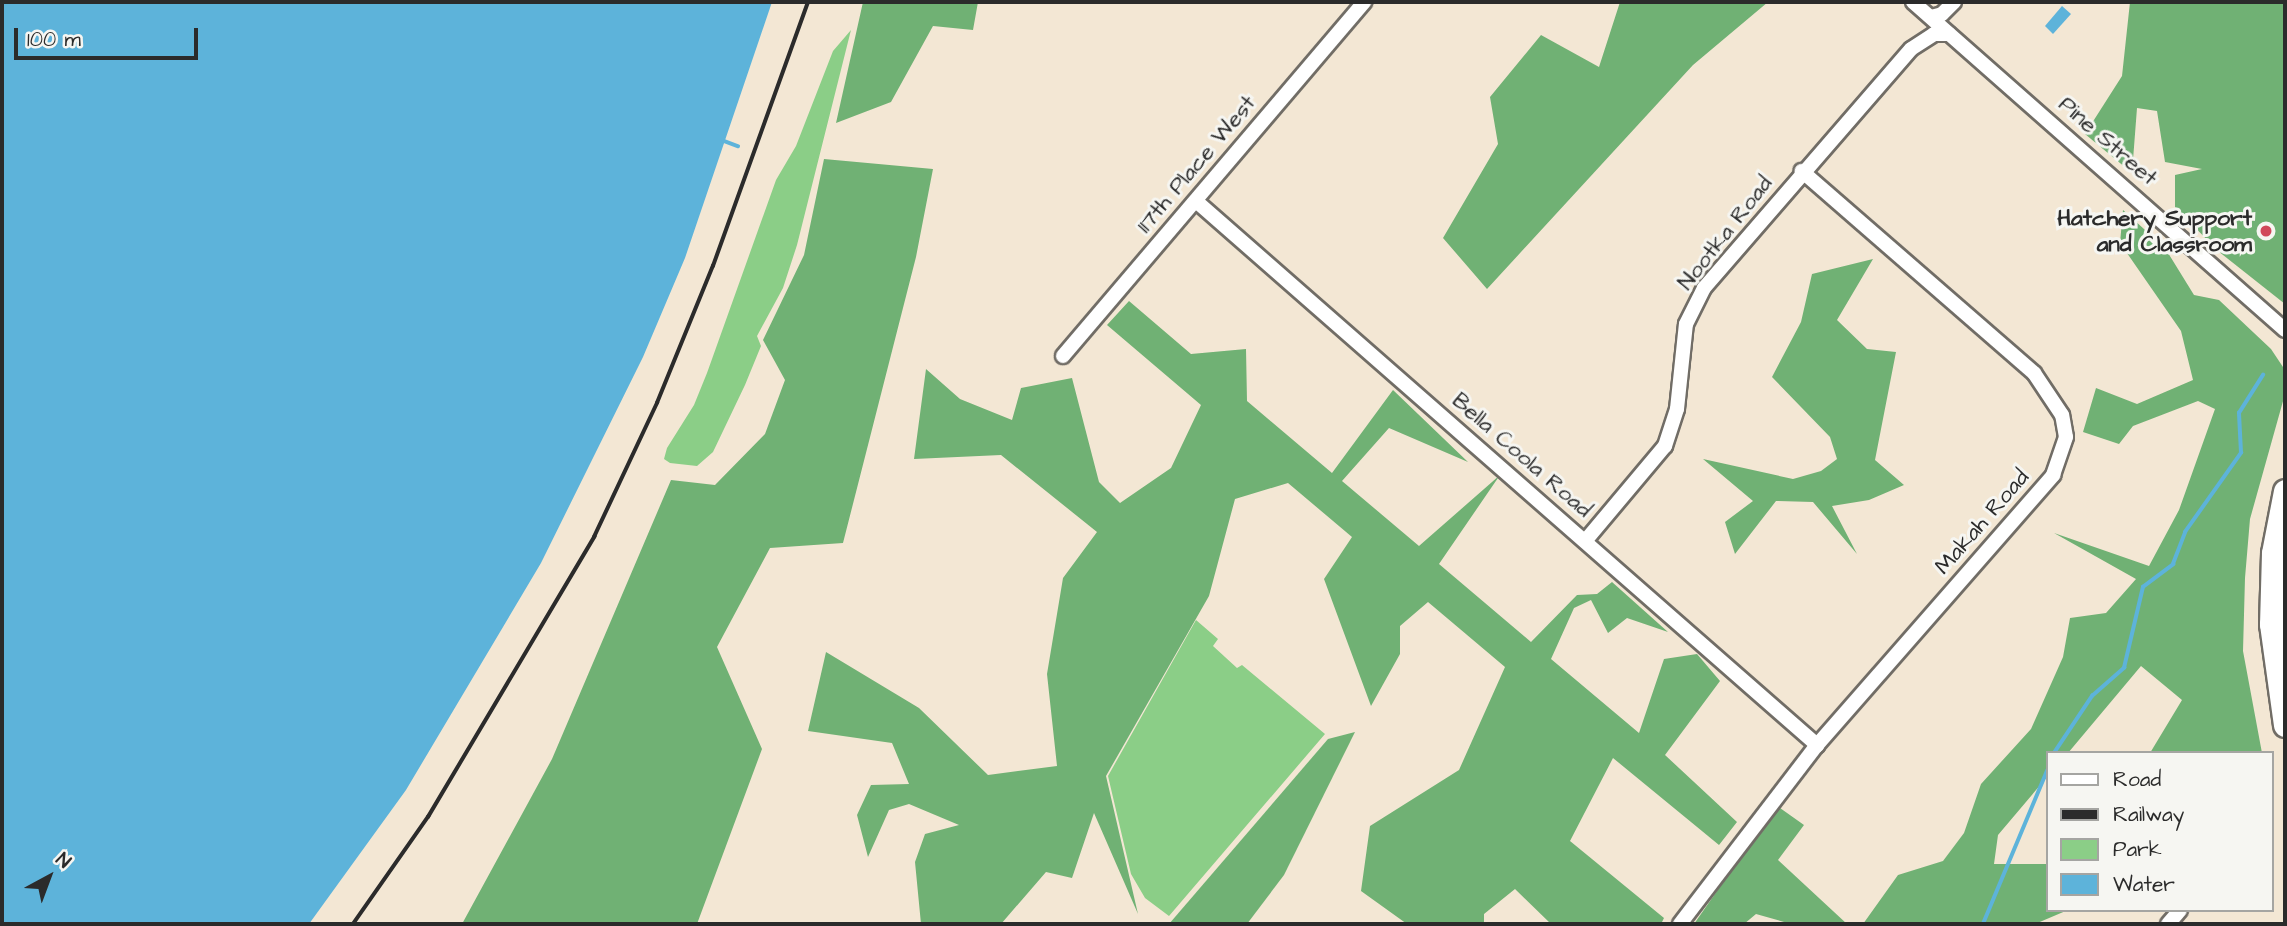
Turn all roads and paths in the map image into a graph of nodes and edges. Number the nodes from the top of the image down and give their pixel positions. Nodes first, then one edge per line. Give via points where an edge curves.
1 (1364, 2) edge
2 (1913, 2) edge
3 (1937, 2) edge
4 (1954, 2) edge
5 (1931, 17) junction
6 (1949, 34) junction
7 (1802, 171) junction
8 (1196, 201) junction
9 (2285, 330) edge
10 (1063, 356) dead end
11 (2285, 491) edge
12 (1586, 540) junction
13 (2285, 725) edge
14 (1817, 744) junction
15 (1680, 924) edge

1 - 8 street, 117th Place West
2 - 5 street, Pine Street
3 - 5 street
4 - 5 street
5 - 6 street, Pine Street
6 - 7 street, Nootka Road via 1934,34 1911,50
6 - 9 street, Pine Street
7 - 12 street, Nootka Road via 1704,288 1686,324 1677,409 1665,446
7 - 14 street, Makah Road via 2034,373 2062,415 2066,437 2053,475
8 - 10 street, 117th Place West
8 - 12 street, Bella Coola Road
11 - 13 main road via 2273,553 2271,624
12 - 14 street, Bella Coola Road
14 - 15 street, Makah Road

